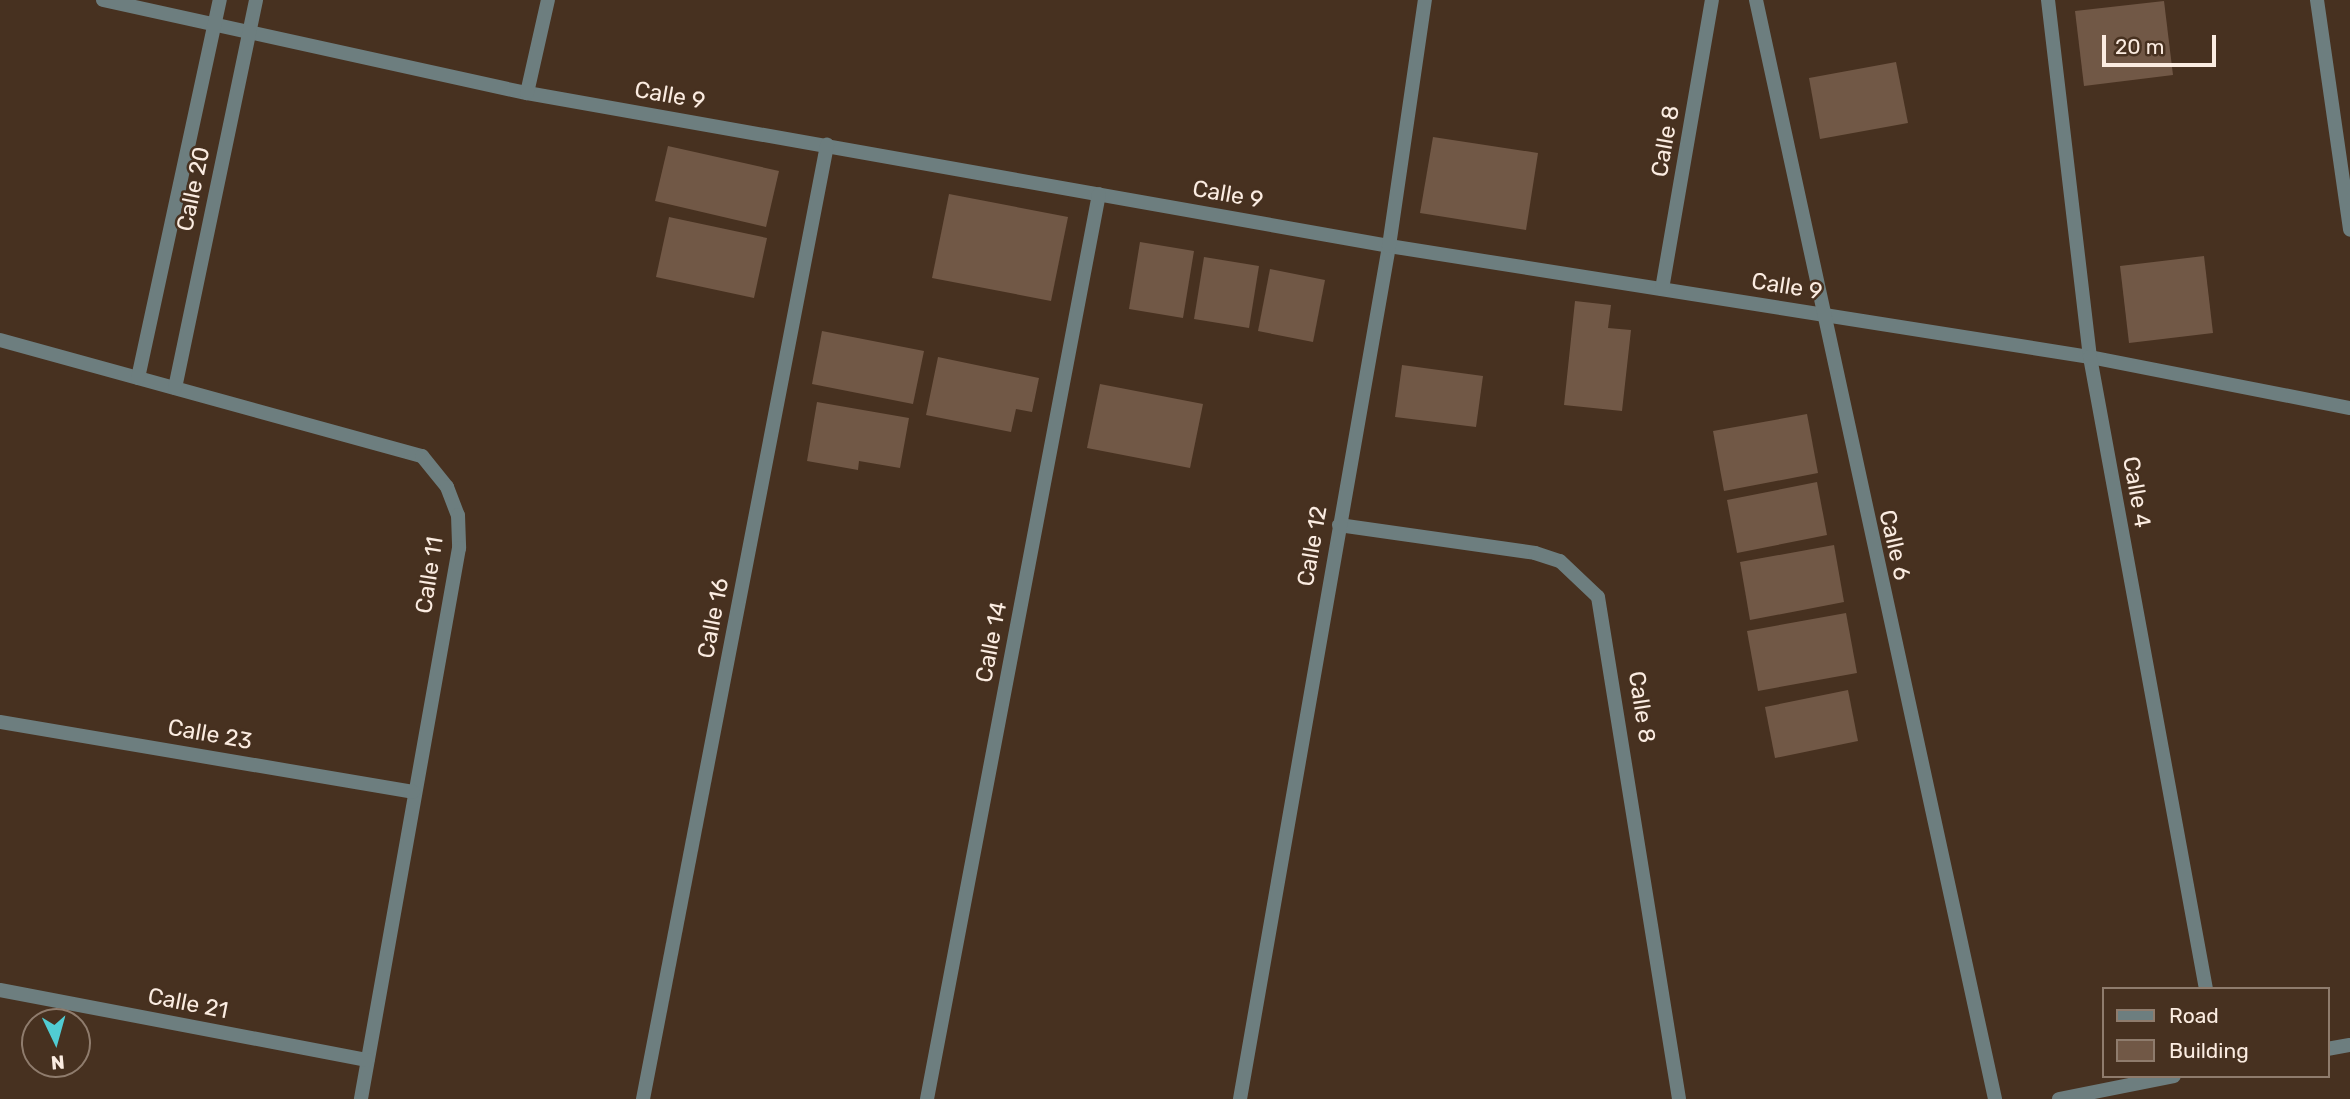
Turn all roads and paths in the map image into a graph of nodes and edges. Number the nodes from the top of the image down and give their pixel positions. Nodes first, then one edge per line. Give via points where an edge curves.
1 (103, 0) edge
2 (220, 0) edge
3 (256, 0) edge
4 (548, 0) edge
5 (1424, 0) edge
6 (1712, 0) edge
7 (1756, 0) edge
8 (2048, 0) edge
9 (2317, 0) edge
10 (215, 26) junction
11 (249, 34) junction
12 (527, 93) junction
13 (827, 145) junction
14 (1099, 194) junction
15 (2350, 230) edge
16 (1389, 246) junction
17 (1662, 289) junction
18 (1820, 314) junction
19 (0, 340) edge
20 (2090, 357) junction
21 (138, 378) junction
22 (175, 388) junction
23 (2350, 408) edge
24 (1339, 525) junction
25 (0, 722) edge
26 (413, 792) junction
27 (2206, 987) edge
28 (0, 990) edge
29 (2350, 1045) edge
30 (2329, 1049) edge
31 (367, 1060) junction
32 (2164, 1078) edge
33 (361, 1099) edge
34 (643, 1099) edge
35 (927, 1099) edge
36 (1240, 1099) edge
37 (1679, 1099) edge
38 (1995, 1099) edge
39 (2059, 1099) edge

1 - 10 street, Calle 9
2 - 10 street, Calle 20
3 - 11 street, Calle 20
4 - 12 street
5 - 16 street, Calle 12
6 - 17 street, Calle 8
7 - 18 street, Calle 6
8 - 20 street, Calle 4
9 - 15 street
10 - 11 street, Calle 9
10 - 21 street, Calle 20
11 - 12 street, Calle 9
11 - 22 street, Calle 20
12 - 13 street, Calle 9
13 - 14 street, Calle 9
13 - 34 street, Calle 16
14 - 16 street, Calle 9
14 - 35 street, Calle 14
16 - 17 street, Calle 9
16 - 24 street, Calle 12
17 - 18 street, Calle 9
18 - 20 street, Calle 9
18 - 38 street, Calle 6
19 - 21 street, Calle 11
20 - 23 street, Calle 9
20 - 27 street, Calle 4
21 - 22 street, Calle 11
22 - 26 street, Calle 11 via 422,456 447,487 458,515 459,548
24 - 36 street, Calle 12
24 - 37 street, Calle 8 via 1535,553 1560,561 1598,597
25 - 26 street, Calle 23
26 - 31 street, Calle 11
28 - 31 street, Calle 21
29 - 30 street
31 - 33 street, Calle 11
32 - 39 street

